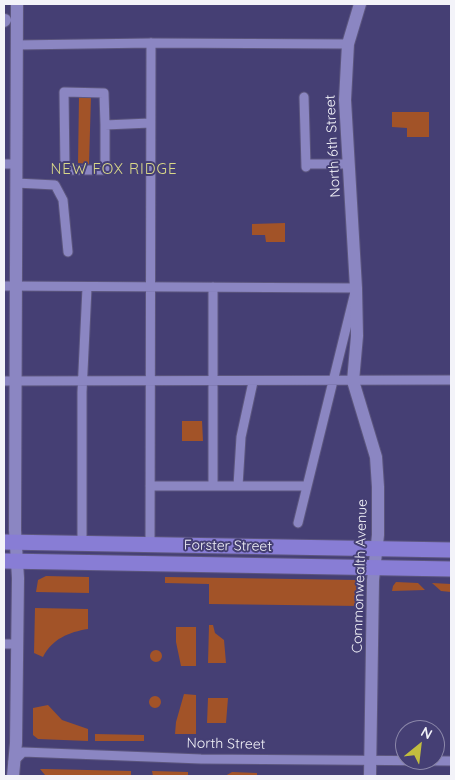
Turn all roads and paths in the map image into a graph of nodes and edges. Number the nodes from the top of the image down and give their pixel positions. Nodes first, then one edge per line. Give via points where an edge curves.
1 (17, 4) edge
2 (360, 4) edge
3 (7, 20) edge
4 (150, 43) junction
5 (348, 44) junction
6 (17, 45) junction
7 (304, 97) dead end
8 (150, 123) junction
9 (105, 125) junction
10 (10, 164) edge
11 (348, 164) junction
12 (16, 183) junction
13 (68, 252) dead end
14 (10, 286) edge
15 (150, 287) junction
16 (213, 287) junction
17 (87, 288) junction
18 (356, 288) junction
19 (451, 380) edge
20 (10, 381) edge
21 (82, 381) junction
22 (150, 381) junction
23 (332, 381) junction
24 (353, 381) junction
25 (213, 382) junction
26 (253, 382) junction
27 (150, 486) junction
28 (213, 486) junction
29 (238, 486) junction
30 (306, 486) junction
31 (298, 523) dead end
32 (10, 542) edge
33 (82, 543) junction
34 (150, 545) junction
35 (377, 549) junction
36 (451, 550) edge
37 (11, 561) edge
38 (375, 567) junction
39 (451, 569) edge
40 (4, 644) edge
41 (17, 644) junction
42 (370, 760) junction
43 (451, 761) edge
44 (8, 762) edge
45 (13, 776) edge
46 (370, 776) edge

1 - 3 main road
2 - 5 main road, North 6th Street
3 - 6 main road
4 - 5 street
4 - 6 street
4 - 8 street
5 - 11 main road, North 6th Street via 344,100
6 - 10 main road
7 - 11 street via 306,166
8 - 9 street
8 - 15 street
9 - 9 street via 105,170 65,170 64,92 104,93
10 - 12 main road
11 - 18 main road, North 6th Street
12 - 13 street via 54,185 63,200
12 - 14 main road
14 - 17 street
14 - 20 main road
15 - 16 street
15 - 17 street
15 - 22 street
16 - 18 street
16 - 25 street
17 - 21 street
18 - 23 street, North 6th Street
18 - 24 main road, North 6th Street via 357,336
19 - 24 street
20 - 21 street
20 - 32 main road
21 - 22 street
21 - 33 street
22 - 25 street
22 - 27 street
23 - 24 street
23 - 26 street
23 - 30 street, North 6th Street
24 - 35 main road, Commonwealth Avenue via 376,457
25 - 26 street
25 - 28 street
26 - 29 street via 241,437
27 - 28 street
27 - 34 street
28 - 29 street
29 - 30 street
30 - 31 street, North 6th Street
32 - 33 main road, Forster Street
32 - 37 main road
33 - 34 main road, Forster Street
34 - 35 main road, Forster Street
35 - 36 main road, Forster Street
35 - 38 main road, Commonwealth Avenue
37 - 38 main road, Forster Street
37 - 41 main road
38 - 39 main road, Forster Street
38 - 42 main road, Commonwealth Avenue
40 - 41 street
41 - 44 main road via 16,743
42 - 43 street, North Street
42 - 44 street, North Street via 210,759 23,752
42 - 46 main road, Commonwealth Avenue
44 - 45 main road

